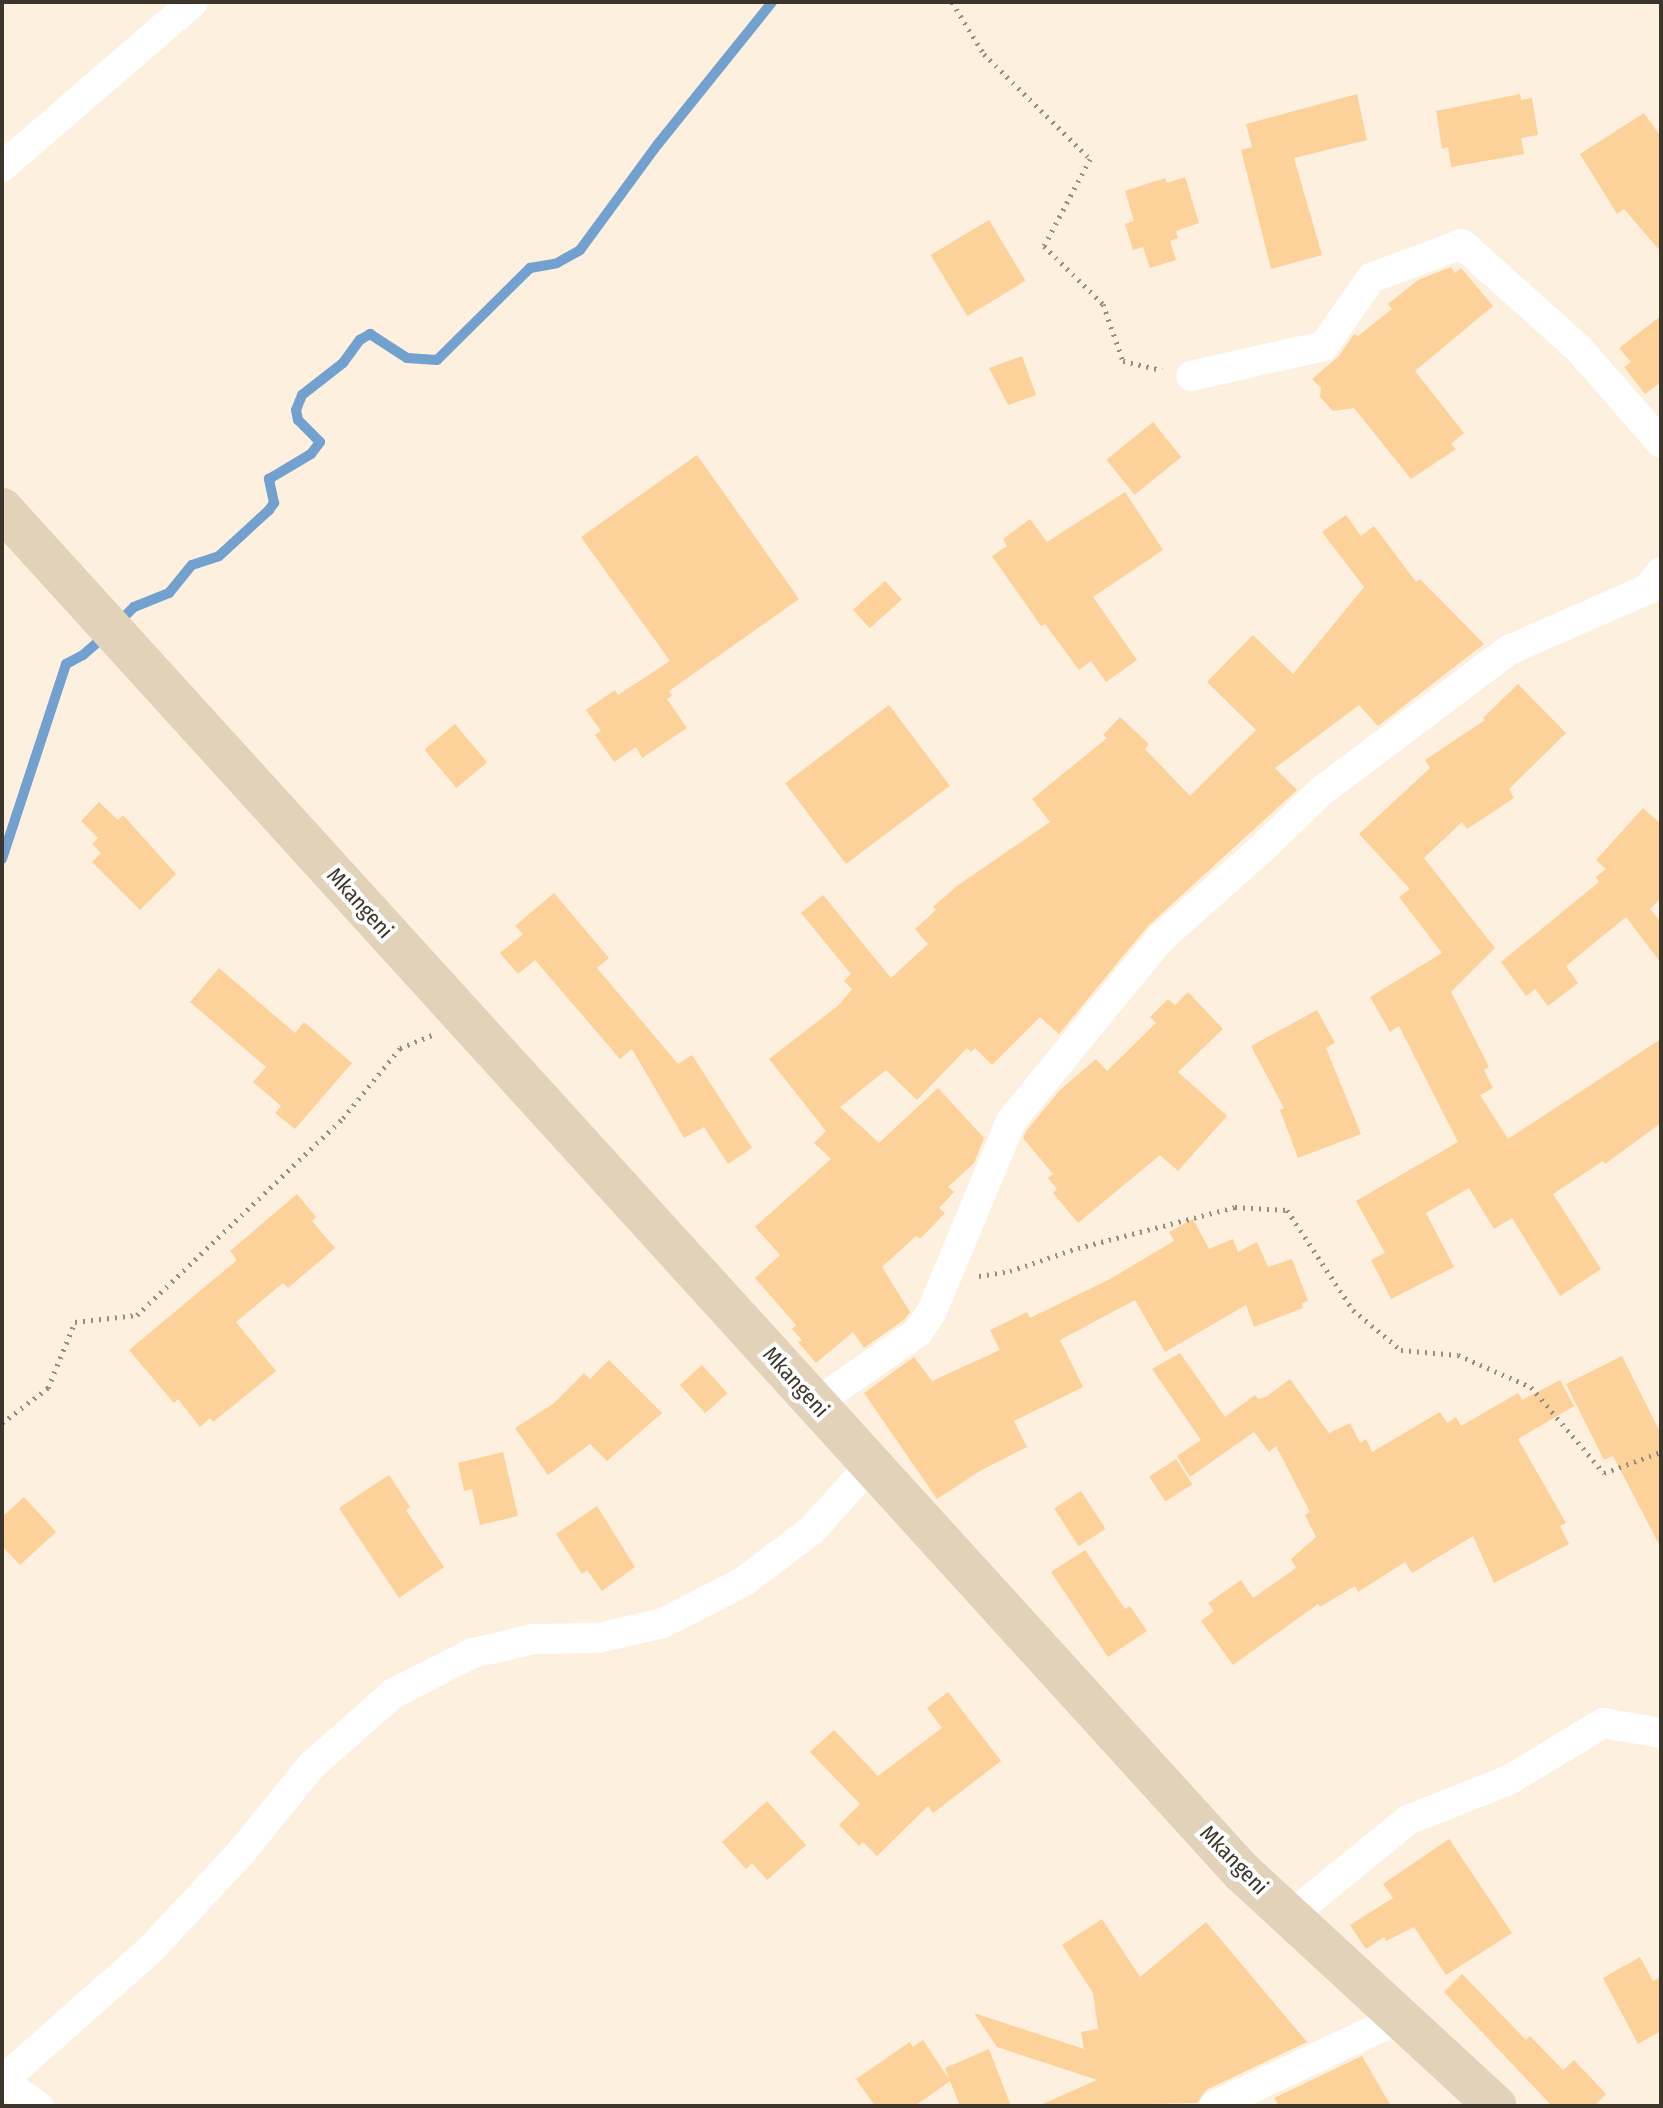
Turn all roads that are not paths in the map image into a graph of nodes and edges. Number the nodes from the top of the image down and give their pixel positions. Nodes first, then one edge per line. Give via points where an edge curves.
1 (193, 2) edge
2 (2, 167) edge
3 (1191, 376) road end
4 (1661, 443) edge
5 (2, 509) edge
6 (1661, 572) edge
7 (816, 1403) junction
8 (871, 1464) junction
9 (1661, 1733) edge
10 (1290, 1916) junction
11 (1400, 2018) junction
12 (2, 2081) edge
13 (38, 2106) edge
14 (1214, 2106) edge
15 (1496, 2106) edge

1 - 2 street
3 - 4 street via 1324,346 1371,278 1462,244 1580,350
5 - 7 street, Mkangeni
6 - 7 street via 1648,589 1509,650 1319,793 1160,939 1011,1121 932,1311 918,1332
7 - 8 street, Mkangeni
8 - 10 street, Mkangeni via 1242,1872
8 - 12 street via 813,1529 743,1582 663,1623 599,1638 534,1639 473,1653 394,1693 312,1765 239,1855 150,1950
9 - 10 street via 1603,1723 1509,1780 1408,1820
10 - 11 street, Mkangeni
11 - 14 street
11 - 15 street, Mkangeni
12 - 13 street

